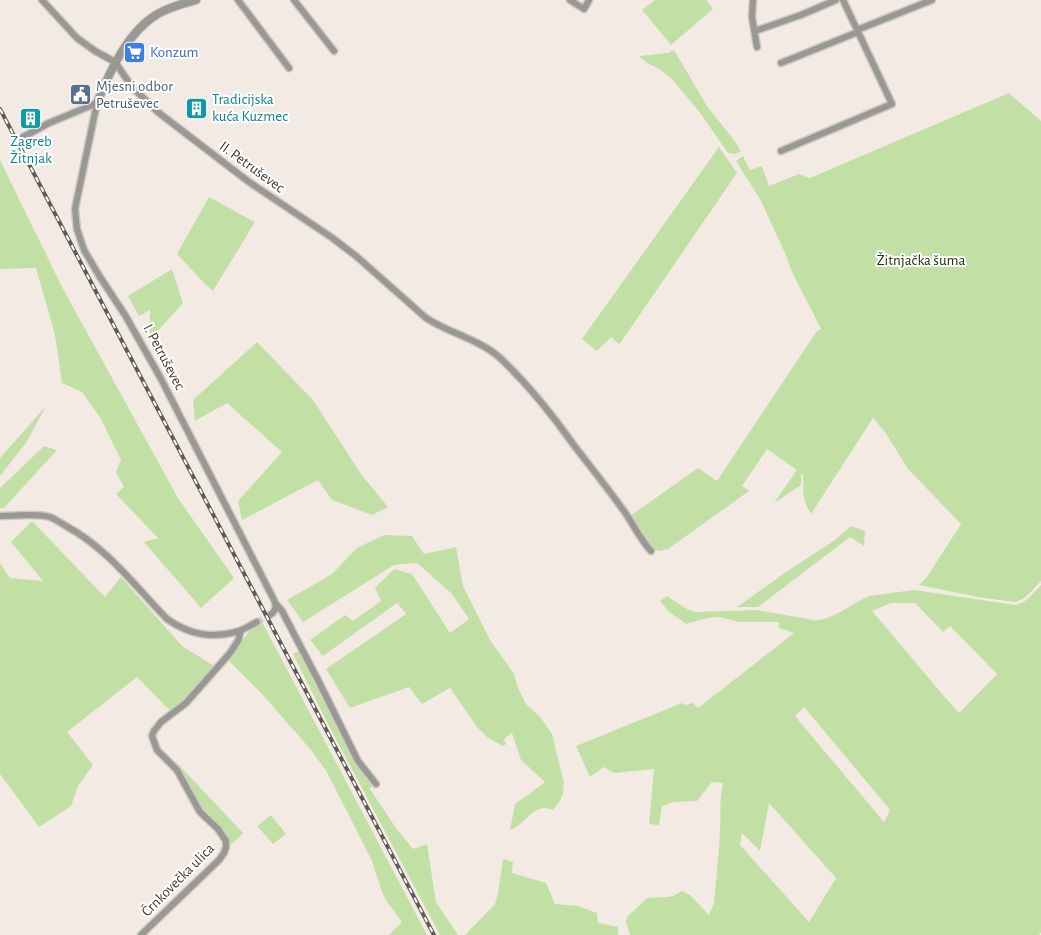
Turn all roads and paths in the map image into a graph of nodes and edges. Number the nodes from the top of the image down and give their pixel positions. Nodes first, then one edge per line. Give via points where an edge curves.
1 (42, 0) edge
2 (196, 0) edge
3 (238, 0) edge
4 (294, 0) edge
5 (570, 0) edge
6 (589, 0) edge
7 (753, 0) edge
8 (836, 0) edge
9 (843, 0) edge
10 (932, 0) edge
11 (858, 31) junction
12 (755, 32) junction
13 (757, 47) dead end
14 (334, 51) dead end
15 (115, 62) junction
16 (781, 63) dead end
17 (289, 68) dead end
18 (97, 103) junction
19 (23, 137) dead end
20 (781, 151) dead end
21 (0, 516) edge
22 (651, 551) dead end
23 (276, 604) junction
24 (270, 615) tunnel mouth
25 (257, 622) tunnel mouth
26 (241, 630) junction
27 (376, 784) dead end
28 (141, 935) edge

1 - 15 street via 77,38
2 - 15 street, I. Petruševec via 155,15
3 - 17 street
4 - 14 street
5 - 6 street via 584,9
7 - 12 street
8 - 12 street
9 - 11 street
10 - 11 street
11 - 16 street
11 - 20 street via 892,104
12 - 13 street
15 - 18 street, I. Petruševec
15 - 22 street, II. Petruševec via 132,87 159,113 249,182 356,256 426,318 498,357 558,423
18 - 19 street
18 - 23 street, I. Petruševec via 75,209 80,240 160,377
21 - 26 street via 50,517 76,531 112,560 176,626 206,636
23 - 24 street
23 - 27 street, I. Petruševec via 358,762
25 - 26 street
26 - 28 street, Črnkovečka ulica via 230,654 186,703 161,722 152,736 157,750 176,770 200,812 226,841 224,854

